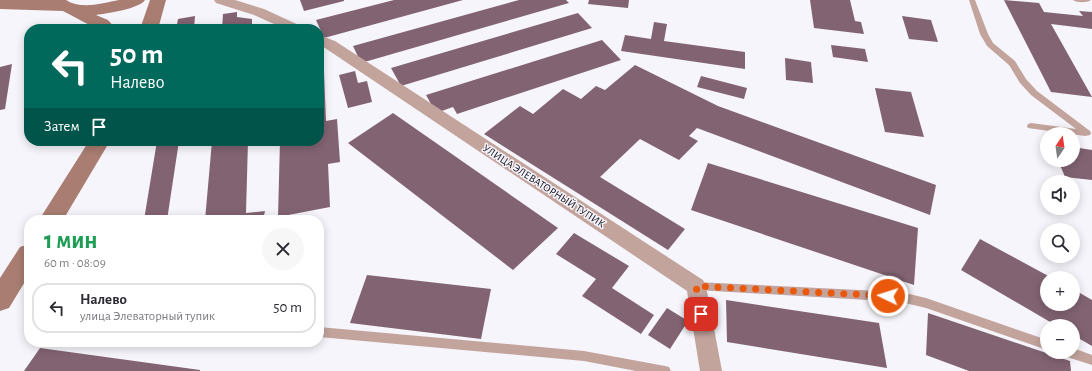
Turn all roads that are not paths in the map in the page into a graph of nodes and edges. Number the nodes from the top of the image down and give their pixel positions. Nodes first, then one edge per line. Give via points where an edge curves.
1 (137, 0) edge
2 (158, 0) edge
3 (221, 0) edge
4 (972, 0) edge
5 (1076, 0) edge
6 (1088, 0) edge
7 (0, 4) edge
8 (63, 5) edge
9 (102, 24) edge
10 (151, 24) edge
11 (285, 24) edge
12 (324, 41) edge
13 (1031, 126) dead end
14 (1090, 133) edge
15 (97, 146) edge
16 (54, 215) edge
17 (24, 262) edge
18 (696, 286) junction
19 (0, 300) edge
20 (324, 332) edge
21 (1040, 343) edge
22 (1080, 356) edge
23 (1092, 360) edge
24 (665, 371) edge
25 (711, 371) edge

1 - 8 main road via 119,6 85,10
2 - 10 main road
3 - 11 street
4 - 14 lane via 990,44 1012,63 1034,93
5 - 6 lane
7 - 8 main road
8 - 9 main road
12 - 18 street, УЛИЦА ЭЛЕВАТОРНЫЙ ТУПИК
13 - 14 lane
15 - 16 main road
17 - 19 main road
18 - 21 lane via 901,297 926,303
18 - 25 street
20 - 24 lane via 584,356
22 - 23 lane

